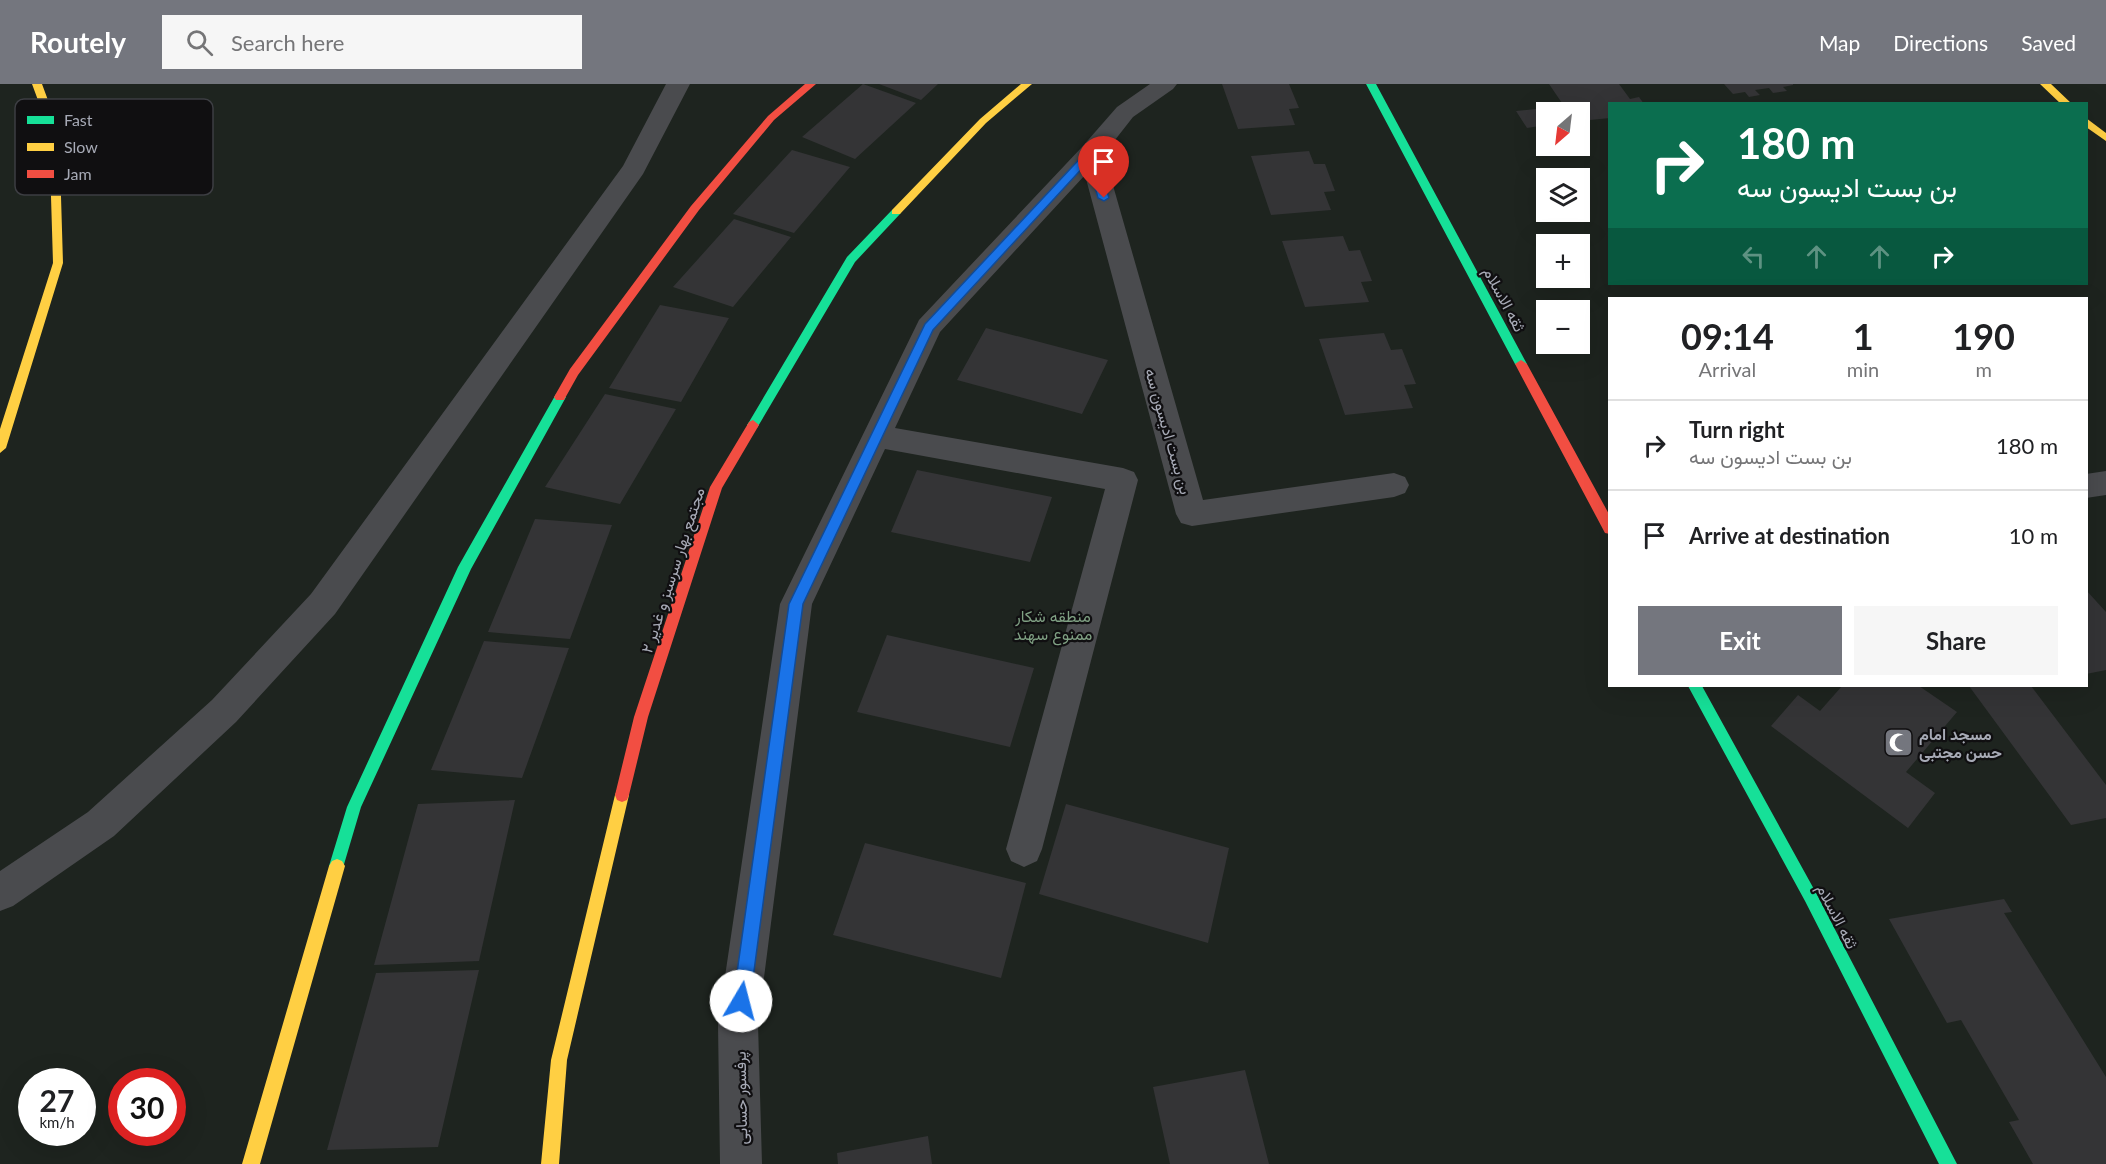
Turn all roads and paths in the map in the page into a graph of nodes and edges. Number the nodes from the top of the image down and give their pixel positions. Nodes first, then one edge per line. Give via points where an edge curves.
1 (37, 84) edge
2 (678, 84) edge
3 (811, 84) edge
4 (1027, 84) edge
5 (1165, 84) edge
6 (1371, 84) edge
7 (2045, 84) edge
8 (43, 99) edge
9 (2065, 102) edge
10 (2088, 123) edge
11 (2106, 138) edge
12 (1091, 153) junction
13 (56, 195) edge
14 (876, 436) junction
15 (0, 448) edge
16 (2106, 483) edge
17 (1394, 485) dead end
18 (2088, 486) edge
19 (1608, 525) edge
20 (1696, 687) edge
21 (1024, 849) dead end
22 (0, 893) edge
23 (251, 1164) edge
24 (550, 1164) edge
25 (741, 1164) edge
26 (1948, 1164) edge

1 - 8 street
2 - 22 street via 634,168 323,604 224,711 101,825
3 - 23 street via 771,118 695,208 574,372 465,567 354,807
4 - 24 street, مجتمع بهار سرسبز و غدیر ۲ via 982,121 851,260 716,487 641,717 559,1060
5 - 12 street, پرفسور حسابی via 1125,112
6 - 19 street, ثقه الاسلام
7 - 9 street
10 - 11 street
12 - 14 street, پرفسور حسابی via 929,327
12 - 17 street, بن بست ادیسون سه via 1192,514
13 - 15 street via 58,263
14 - 21 street via 1123,480
14 - 25 street, پرفسور حسابی via 796,604 738,1024
16 - 18 street
20 - 26 street, ثقه الاسلام

